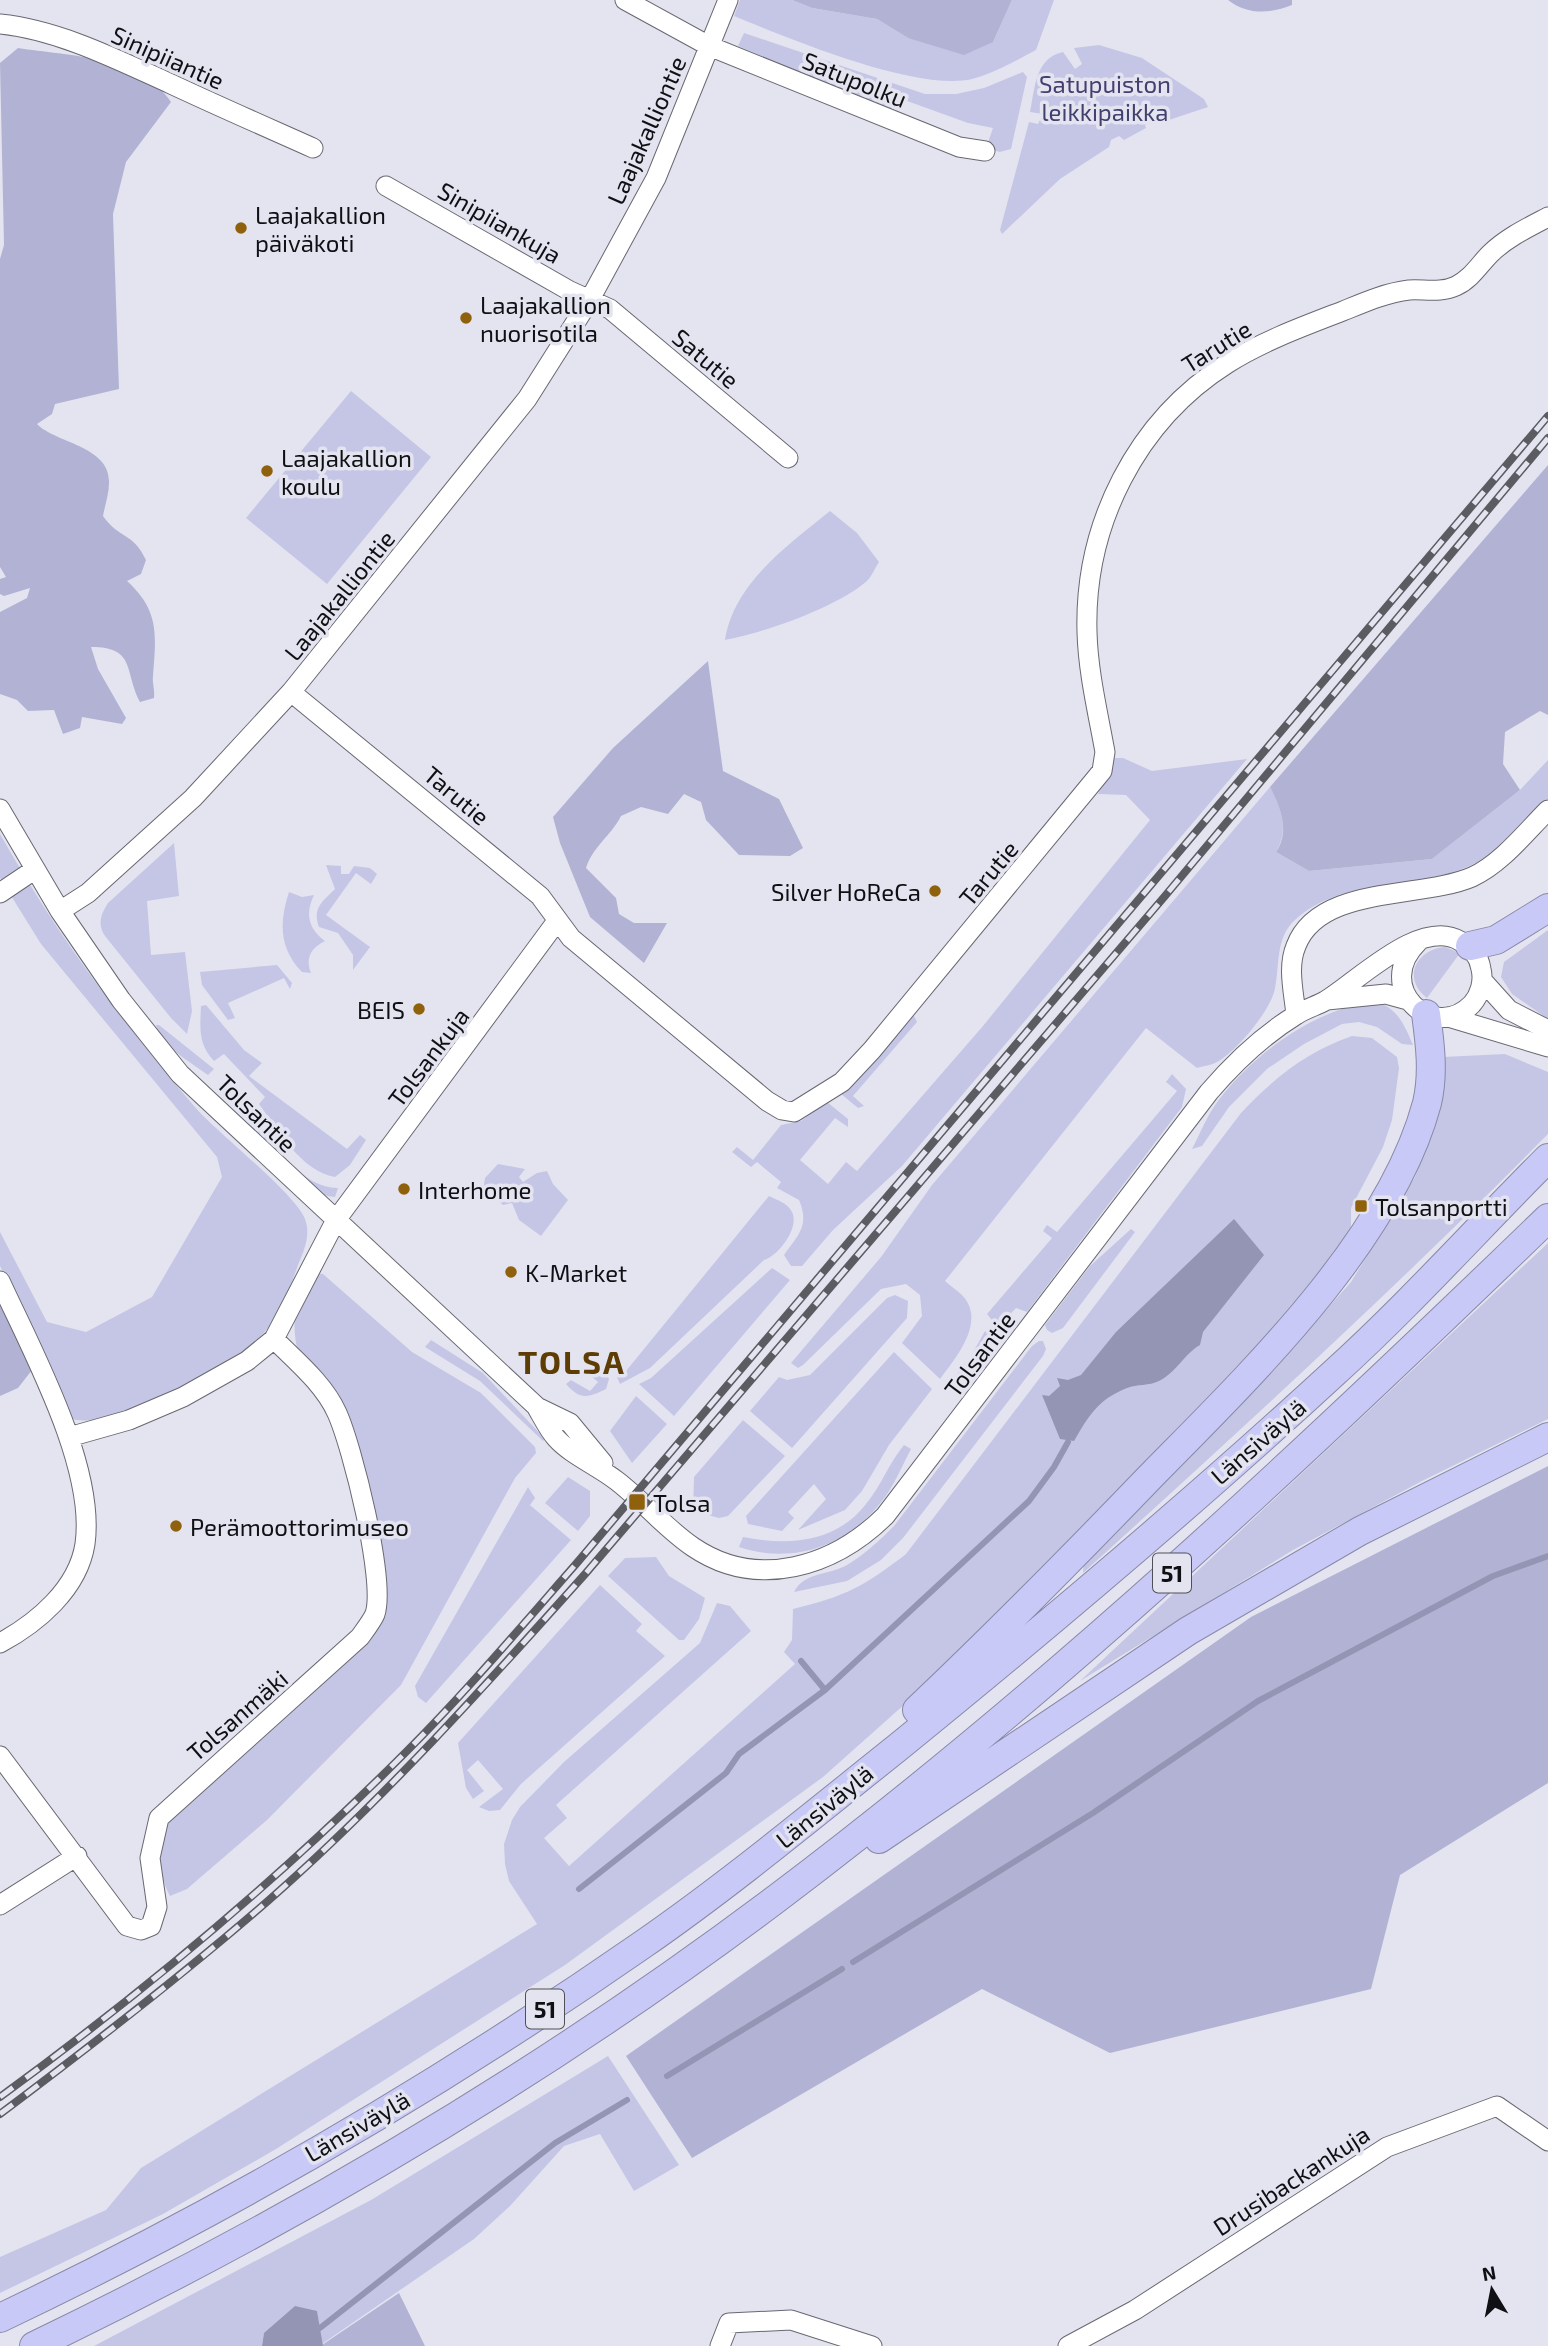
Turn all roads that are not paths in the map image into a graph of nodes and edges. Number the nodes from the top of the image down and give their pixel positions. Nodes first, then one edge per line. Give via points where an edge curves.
1 (625, 0) edge
2 (728, 0) edge
3 (0, 24) edge
4 (709, 46) junction
5 (313, 148) dead end
6 (985, 151) dead end
7 (386, 186) dead end
8 (1548, 217) edge
9 (589, 301) junction
10 (788, 458) dead end
11 (291, 692) junction
12 (0, 809) edge
13 (1548, 810) edge
14 (34, 870) junction
15 (0, 894) edge
16 (1548, 908) edge
17 (60, 911) junction
18 (557, 921) junction
19 (1419, 942) junction
20 (1470, 946) junction
21 (1482, 980) junction
22 (1326, 1000) junction
23 (1427, 1010) junction
24 (1296, 1014) junction
25 (1548, 1030) edge
26 (1548, 1047) edge
27 (1548, 1158) edge
28 (1548, 1218) edge
29 (336, 1220) junction
30 (0, 1281) edge
31 (275, 1339) junction
32 (69, 1437) junction
33 (1548, 1437) edge
34 (0, 1643) edge
35 (0, 1756) edge
36 (812, 1816) junction
37 (77, 1856) junction
38 (774, 1901) junction
39 (0, 1905) edge
40 (1548, 2141) edge
41 (0, 2318) edge
42 (34, 2346) edge
43 (720, 2346) edge
44 (872, 2346) edge
45 (1068, 2346) edge

1 - 4 street, Satupolku
2 - 4 street, Laajakalliontie
3 - 5 street, Sinipiiantie via 62,40 127,65
4 - 6 street, Satupolku via 959,147
4 - 9 street, Laajakalliontie via 656,178
7 - 9 street, Sinipiiankuja
8 - 18 street, Tarutie via 1491,253 1456,286 1388,294 1292,330 1228,363 1172,406 1148,435 1107,510 1088,593 1087,633 1105,752 1102,771 842,1082 794,1112 782,1110 571,938
9 - 10 street, Satutie via 610,309
9 - 11 street, Laajakalliontie via 527,399
11 - 17 street, Laajakalliontie via 194,798 88,893
11 - 18 street, Tarutie via 540,896
12 - 14 street, Tolsantie
13 - 24 street via 1475,875 1450,885 1350,902 1309,924 1295,946
14 - 15 street
14 - 17 street, Tolsantie
16 - 20 highway via 1496,940
17 - 29 street, Tolsantie via 121,1000 180,1074
18 - 29 street, Tolsankuja
19 - 20 street via 1439,935
19 - 22 street, Tolsantie via 1382,959
19 - 23 street via 1402,965 1400,979
20 - 21 street via 1478,958
21 - 23 street via 1472,1003 1461,1012
21 - 25 street via 1509,1010
22 - 23 street, Tolsantie via 1385,994
22 - 24 street, Tolsantie
23 - 26 street, Tolsantie
23 - 36 highway via 1430,1072 1416,1136 1392,1184 1322,1294 1103,1526
24 - 29 street, Tolsantie via 1209,1092 886,1516 861,1540 831,1556 789,1568 744,1567 693,1547 617,1481 556,1438 536,1406
27 - 36 highway, Länsiväylä / 51 via 1338,1370 1048,1626
28 - 38 highway, Länsiväylä / 51 via 1361,1399 1142,1600
29 - 31 street, Tolsankuja
30 - 32 street
31 - 32 street via 247,1361 183,1397 129,1420
31 - 37 street, Tolsanmäki via 315,1381 336,1412 351,1454 374,1558 375,1614 346,1652 159,1818 150,1858 157,1907 151,1926 141,1930 127,1926
32 - 34 street via 82,1492 85,1546 73,1576 56,1600 24,1630
33 - 38 highway via 1360,1531 1188,1631 905,1824
35 - 37 street, Tolsanmäki
36 - 41 highway, Länsiväylä / 51 via 641,1945 436,2079 152,2242
37 - 39 street
38 - 42 highway, Länsiväylä / 51 via 457,2116 286,2215
40 - 45 street, Drusibackankuja via 1497,2106 1387,2147 1135,2310
43 - 44 street via 729,2323 791,2320

